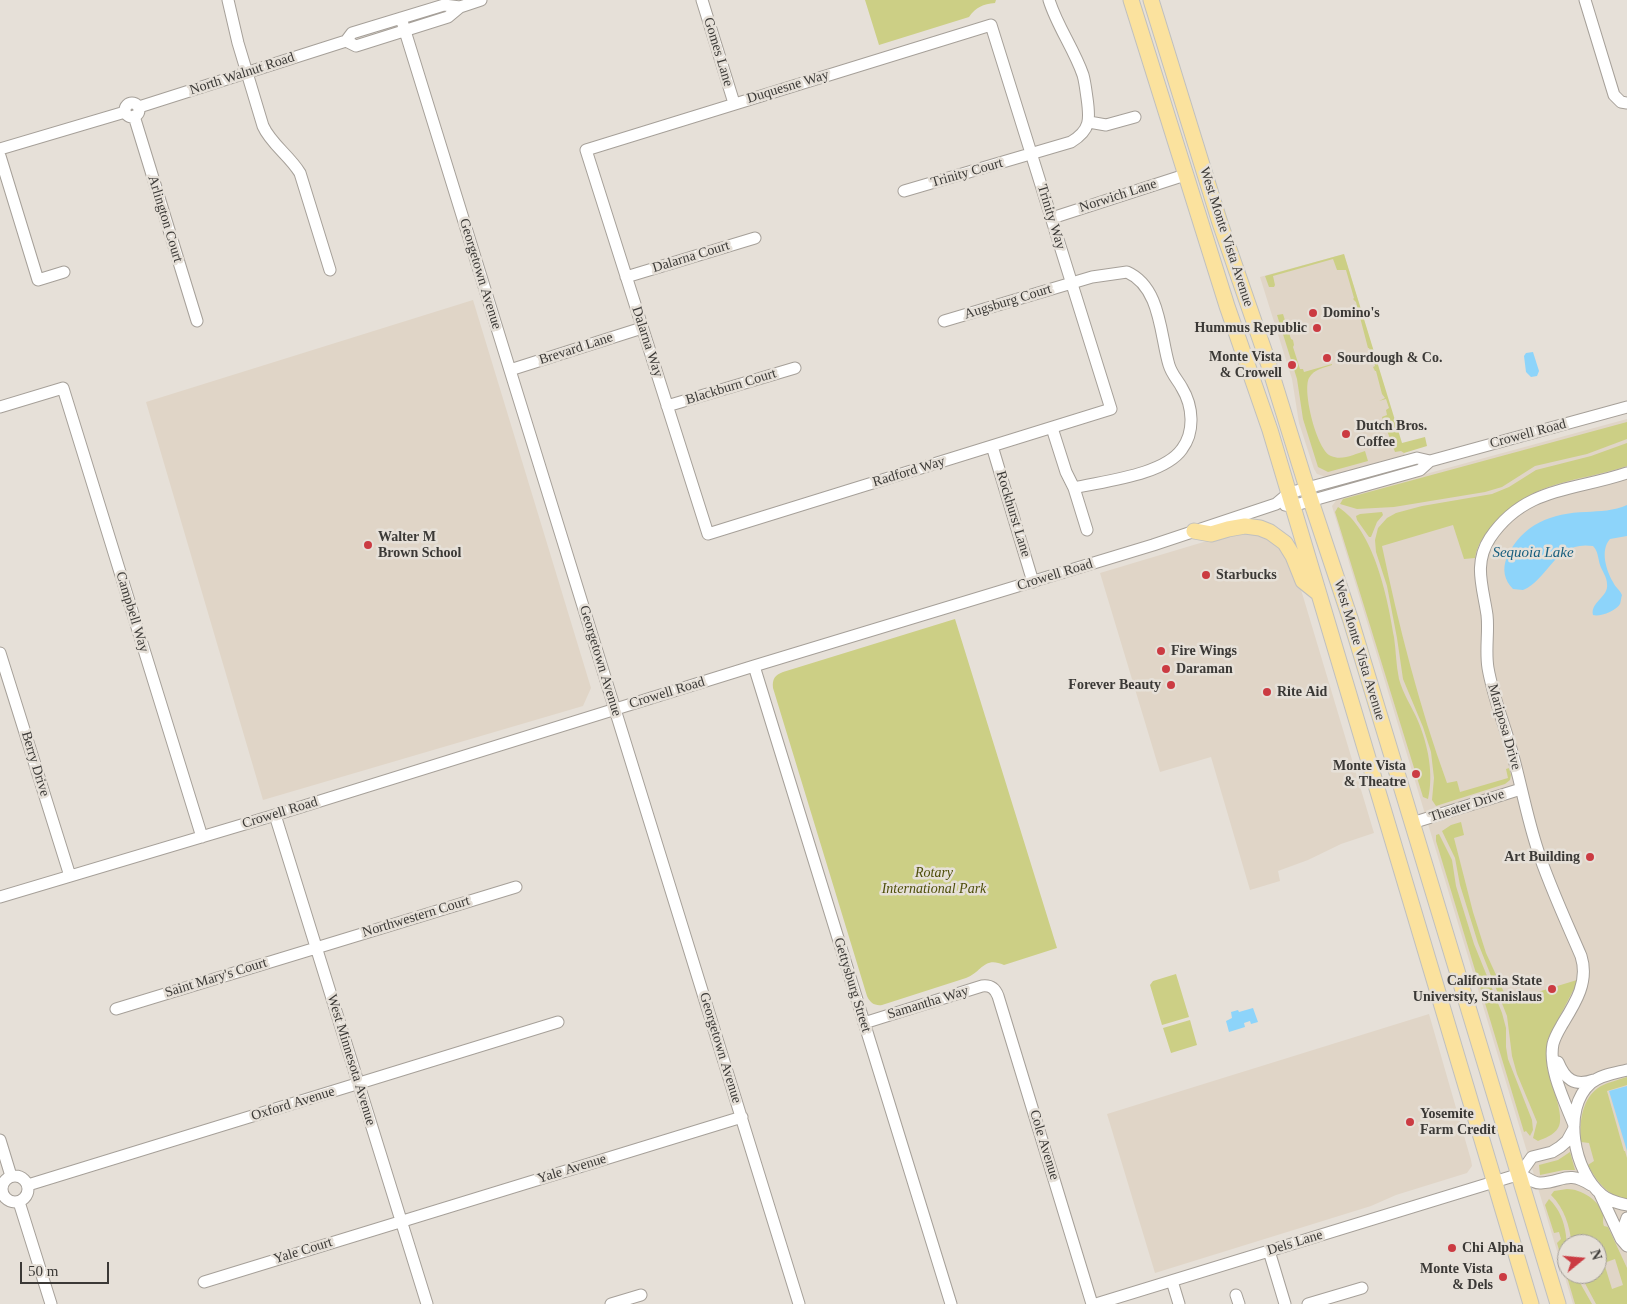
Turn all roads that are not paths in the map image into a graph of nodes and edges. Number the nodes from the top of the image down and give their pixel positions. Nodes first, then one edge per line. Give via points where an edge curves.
1 (228, 0) edge
2 (481, 0) edge
3 (702, 0) edge
4 (1048, 0) edge
5 (1131, 0) edge
6 (1151, 0) edge
7 (1585, 0) edge
8 (460, 7) junction
9 (401, 18) junction
10 (991, 25) joint
11 (405, 30) junction
12 (346, 41) junction
13 (247, 72) junction
14 (734, 103) junction
15 (1624, 103) edge
16 (133, 112) junction
17 (1135, 117) dead end
18 (1089, 122) junction
19 (0, 149) edge
20 (586, 150) joint
21 (1031, 154) junction
22 (0, 156) edge
23 (1185, 175) junction
24 (904, 191) dead end
25 (1052, 218) junction
26 (755, 238) dead end
27 (330, 270) dead end
28 (64, 272) dead end
29 (626, 276) junction
30 (1072, 282) junction
31 (197, 321) dead end
32 (944, 321) dead end
33 (642, 328) junction
34 (795, 368) dead end
35 (510, 370) junction
36 (667, 406) junction
37 (0, 407) edge
38 (1627, 407) edge
39 (1111, 410) joint
40 (1052, 428) junction
41 (992, 446) junction
42 (1627, 473) edge
43 (1074, 488) junction
44 (1309, 494) junction
45 (1290, 500) junction
46 (1087, 530) dead end
47 (1194, 531) junction
48 (708, 534) joint
49 (1033, 582) junction
50 (1318, 593) junction
51 (0, 653) edge
52 (754, 666) junction
53 (614, 710) junction
54 (1521, 789) junction
55 (275, 815) junction
56 (1412, 823) junction
57 (202, 837) junction
58 (70, 876) junction
59 (516, 887) dead end
60 (0, 897) edge
61 (316, 948) junction
62 (992, 987) joint
63 (116, 1009) dead end
64 (558, 1022) dead end
65 (864, 1023) junction
66 (1554, 1056) junction
67 (1627, 1070) edge
68 (1595, 1080) junction
69 (358, 1084) junction
70 (742, 1117) junction
71 (1574, 1127) junction
72 (0, 1140) edge
73 (1520, 1174) junction
74 (11, 1176) junction
75 (1495, 1182) junction
76 (28, 1185) junction
77 (1597, 1190) junction
78 (1, 1193) edge
79 (19, 1202) junction
80 (1627, 1205) edge
81 (1627, 1218) edge
82 (402, 1221) junction
83 (1626, 1244) edge
84 (1268, 1251) junction
85 (1172, 1281) junction
86 (204, 1282) dead end
87 (1362, 1288) dead end
88 (641, 1295) dead end
89 (1329, 1301) edge
90 (51, 1304) edge
91 (426, 1304) edge
92 (611, 1304) edge
93 (799, 1304) edge
94 (951, 1304) edge
95 (1094, 1304) edge
96 (1179, 1304) edge
97 (1285, 1304) edge
98 (1308, 1304) edge
99 (1531, 1304) edge
100 (1558, 1304) edge

1 - 13 street
2 - 8 street, North Walnut Road
3 - 14 street, Gomes Lane
4 - 18 street via 1083,76
5 - 23 main road, West Monte Vista Avenue
6 - 44 main road, West Monte Vista Avenue
7 - 15 street via 1610,87
8 - 9 street, North Walnut Road via 444,5
8 - 11 street, North Walnut Road via 448,17
9 - 11 street, Georgetown Avenue
9 - 12 street, North Walnut Road via 352,33
10 - 14 street, Duquesne Way
10 - 21 street, Trinity Way
11 - 12 street, North Walnut Road via 356,46
11 - 35 street, Georgetown Avenue
12 - 13 street, North Walnut Road
13 - 16 street, North Walnut Road
13 - 27 street via 266,132 293,162 302,178
14 - 20 street, Duquesne Way
16 - 19 street, North Walnut Road
16 - 31 street, Arlington Court
17 - 18 street via 1106,125
18 - 21 street, Trinity Court via 1085,131 1071,142
20 - 29 street, Dalarna Way
21 - 24 street, Trinity Court
21 - 25 street, Trinity Way
22 - 28 street via 38,280
23 - 25 street, Norwich Lane
23 - 45 main road, West Monte Vista Avenue
25 - 30 street, Trinity Way
26 - 29 street, Dalarna Court
29 - 33 street, Dalarna Way
30 - 32 street, Augsburg Court
30 - 39 street, Trinity Way
30 - 43 street, Augsburg Court via 1127,272 1140,281 1153,302 1169,365 1187,398 1192,425 1182,449 1160,467
33 - 35 street, Brevard Lane
33 - 36 street, Dalarna Way
34 - 36 street, Blackburn Court
35 - 53 street, Georgetown Avenue
36 - 48 street, Dalarna Way
37 - 57 street, Campbell Way via 63,388
38 - 44 street, Crowell Road via 1430,461 1420,470
39 - 40 street, Radford Way
40 - 41 street, Radford Way
40 - 43 street
41 - 48 street, Radford Way
41 - 49 street, Rockhurst Lane
42 - 54 street, Mariposa Drive via 1557,490 1526,503 1495,531 1480,559 1488,624 1488,667
43 - 46 street
44 - 45 street, Crowell Road
44 - 56 main road, West Monte Vista Avenue
45 - 47 street, Crowell Road
45 - 50 main road, West Monte Vista Avenue
47 - 49 street, Crowell Road
47 - 50 main road via 1211,534 1245,526 1270,532 1285,543 1303,581
49 - 52 street, Crowell Road
50 - 75 main road, West Monte Vista Avenue
51 - 58 street, Berry Drive
52 - 53 street, Crowell Road
52 - 65 street, Gettysburg Street
53 - 55 street, Crowell Road
53 - 70 street, Georgetown Avenue
54 - 56 street, Theater Drive
54 - 66 street, Mariposa Drive via 1548,880 1584,965 1581,990 1557,1034 1553,1044
55 - 57 street, Crowell Road
55 - 61 street, West Minnesota Avenue
56 - 73 main road, West Monte Vista Avenue
57 - 58 street, Crowell Road
58 - 60 street, Crowell Road
59 - 61 street, Northwestern Court
61 - 63 street, Saint Mary's Court
61 - 69 street, West Minnesota Avenue
62 - 65 street, Samantha Way via 982,986
62 - 95 street, Cole Avenue via 998,996
64 - 69 street, Oxford Avenue
65 - 94 street, Gettysburg Street
66 - 68 street via 1570,1080
66 - 71 street, Mariposa Drive via 1557,1079
67 - 68 street
68 - 71 street via 1582,1094
69 - 76 street, Oxford Avenue
69 - 82 street, West Minnesota Avenue
70 - 82 street, Yale Avenue
70 - 93 street, Georgetown Avenue
71 - 73 street via 1567,1141 1552,1152 1532,1157
71 - 77 street via 1579,1160
72 - 74 street
73 - 75 street, Dels Lane
73 - 77 street via 1540,1184 1574,1178
73 - 100 main road, West Monte Vista Avenue
74 - 76 street via 23,1178
74 - 78 street via 4,1181
75 - 84 street, Dels Lane
75 - 99 main road, West Monte Vista Avenue
76 - 79 street via 28,1193
77 - 80 street via 1608,1199
77 - 83 street
78 - 79 street via 7,1200
79 - 90 street
81 - 83 street via 1623,1228
82 - 86 street, Yale Court
82 - 91 street, West Minnesota Avenue
84 - 85 street, Dels Lane
84 - 97 street
85 - 95 street, Dels Lane
85 - 96 street
87 - 89 street
88 - 92 street
89 - 98 street

